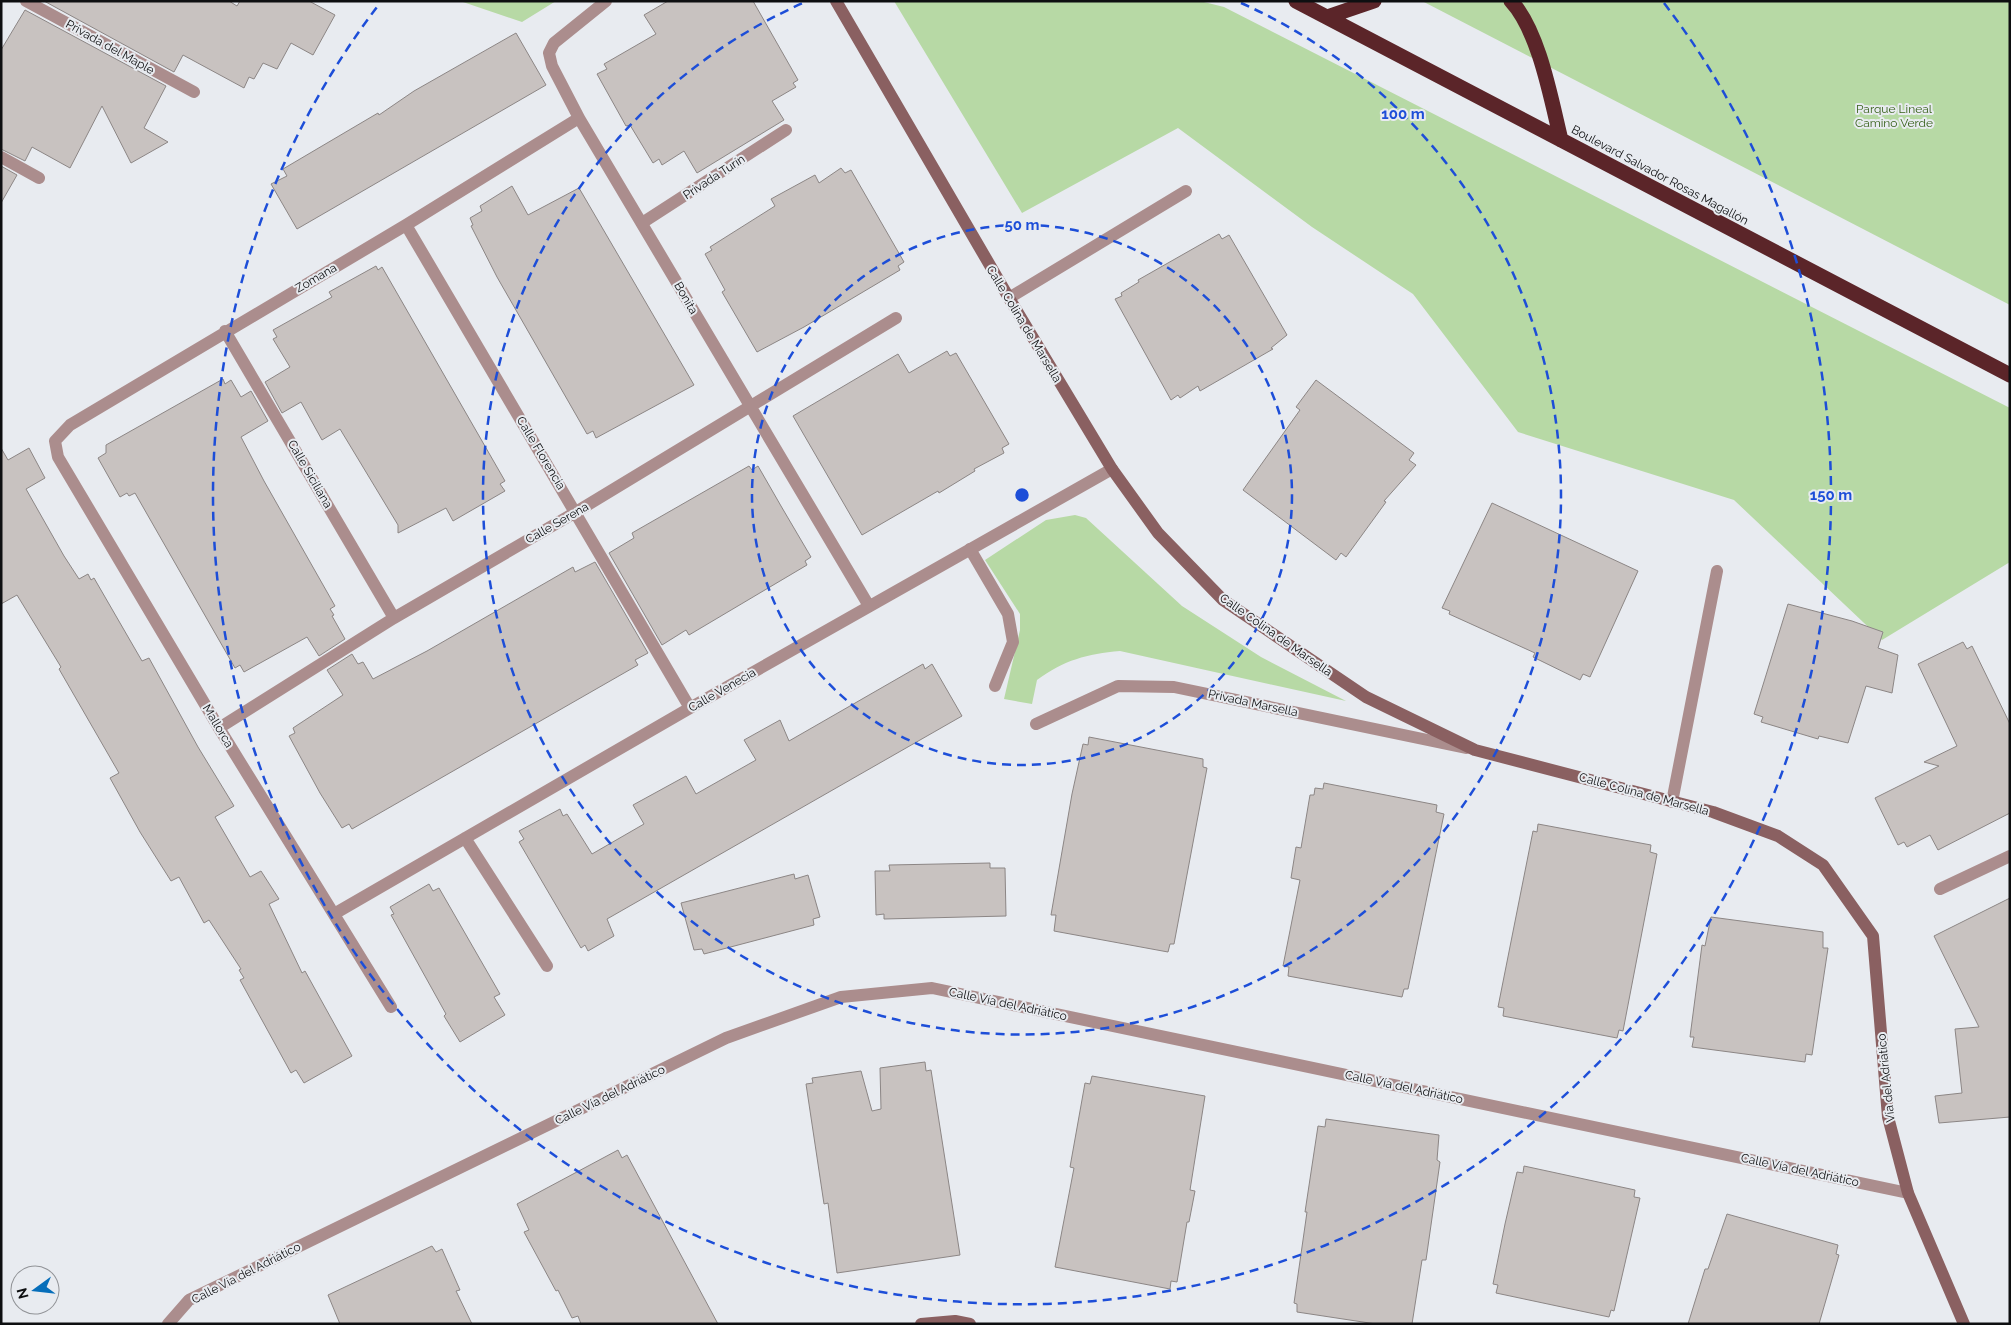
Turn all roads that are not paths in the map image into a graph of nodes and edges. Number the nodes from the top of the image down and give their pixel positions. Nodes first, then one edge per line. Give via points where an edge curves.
1 (26, 1) edge
2 (606, 1) edge
3 (836, 1) edge
4 (1296, 1) edge
5 (1374, 1) edge
6 (1510, 1) edge
7 (1327, 17) junction
8 (194, 92) dead end
9 (579, 118) junction
10 (786, 130) dead end
11 (1562, 140) junction
12 (1, 157) edge
13 (39, 178) dead end
14 (1186, 191) dead end
15 (642, 223) junction
16 (406, 225) junction
17 (1008, 298) junction
18 (896, 318) dead end
19 (225, 331) junction
20 (2010, 374) edge
21 (749, 407) junction
22 (55, 441) joint
23 (1112, 469) junction
24 (576, 512) junction
25 (970, 549) junction
26 (1717, 571) dead end
27 (869, 606) junction
28 (394, 618) junction
29 (996, 686) dead end
30 (690, 708) junction
31 (1036, 724) dead end
32 (219, 728) junction
33 (1475, 750) junction
34 (1672, 802) junction
35 (465, 838) junction
36 (2010, 856) edge
37 (1822, 865) joint
38 (1940, 889) dead end
39 (334, 914) junction
40 (546, 966) dead end
41 (391, 1007) dead end
42 (1908, 1192) junction
43 (168, 1324) edge
44 (921, 1324) edge
45 (970, 1324) edge
46 (1964, 1324) edge

1 - 8 street, Privada del Maple
2 - 9 street, Bonita via 554,44 549,53 552,66
3 - 17 street, Calle Colina de Marsella
4 - 7 highway, Boulevard Salvador Rosas Magallón
5 - 7 highway
6 - 11 highway via 1523,14 1545,76
7 - 11 highway, Boulevard Salvador Rosas Magallón
9 - 15 street, Bonita
9 - 16 street, Zomana
10 - 15 street, Privada Turín
11 - 20 highway, Boulevard Salvador Rosas Magallón
12 - 13 street
14 - 17 street
15 - 21 street, Bonita
16 - 19 street, Zomana
16 - 24 street, Calle Florencia
17 - 23 street, Calle Colina de Marsella
18 - 21 street, Calle Serena
19 - 22 street, Zomana via 70,425
19 - 28 street, Calle Siciliana
21 - 24 street, Calle Serena
21 - 27 street, Bonita
22 - 32 street, Mallorca via 58,457
23 - 25 street, Calle Venecia
23 - 33 street, Calle Colina de Marsella via 1158,534 1223,600 1366,697
24 - 28 street, Calle Serena
24 - 30 street, Calle Florencia
25 - 27 street, Calle Venecia
25 - 29 street via 1008,614 1013,642
26 - 34 street
27 - 30 street, Calle Venecia
28 - 32 street, Calle Serena
30 - 35 street, Calle Venecia
31 - 33 street, Privada Marsella via 1118,686 1174,687
32 - 39 street, Mallorca
33 - 34 street, Calle Colina de Marsella
34 - 37 street, Calle Colina de Marsella via 1712,812 1778,836
35 - 39 street, Calle Venecia
35 - 40 street
36 - 38 street
37 - 42 street, Vía del Adríatico via 1873,936 1888,1117
39 - 41 street, Mallorca
42 - 43 street, Calle Vía del Adriático via 932,988 841,996 726,1038 190,1300
42 - 46 street, Vía del Adríatico
44 - 45 street via 955,1321

